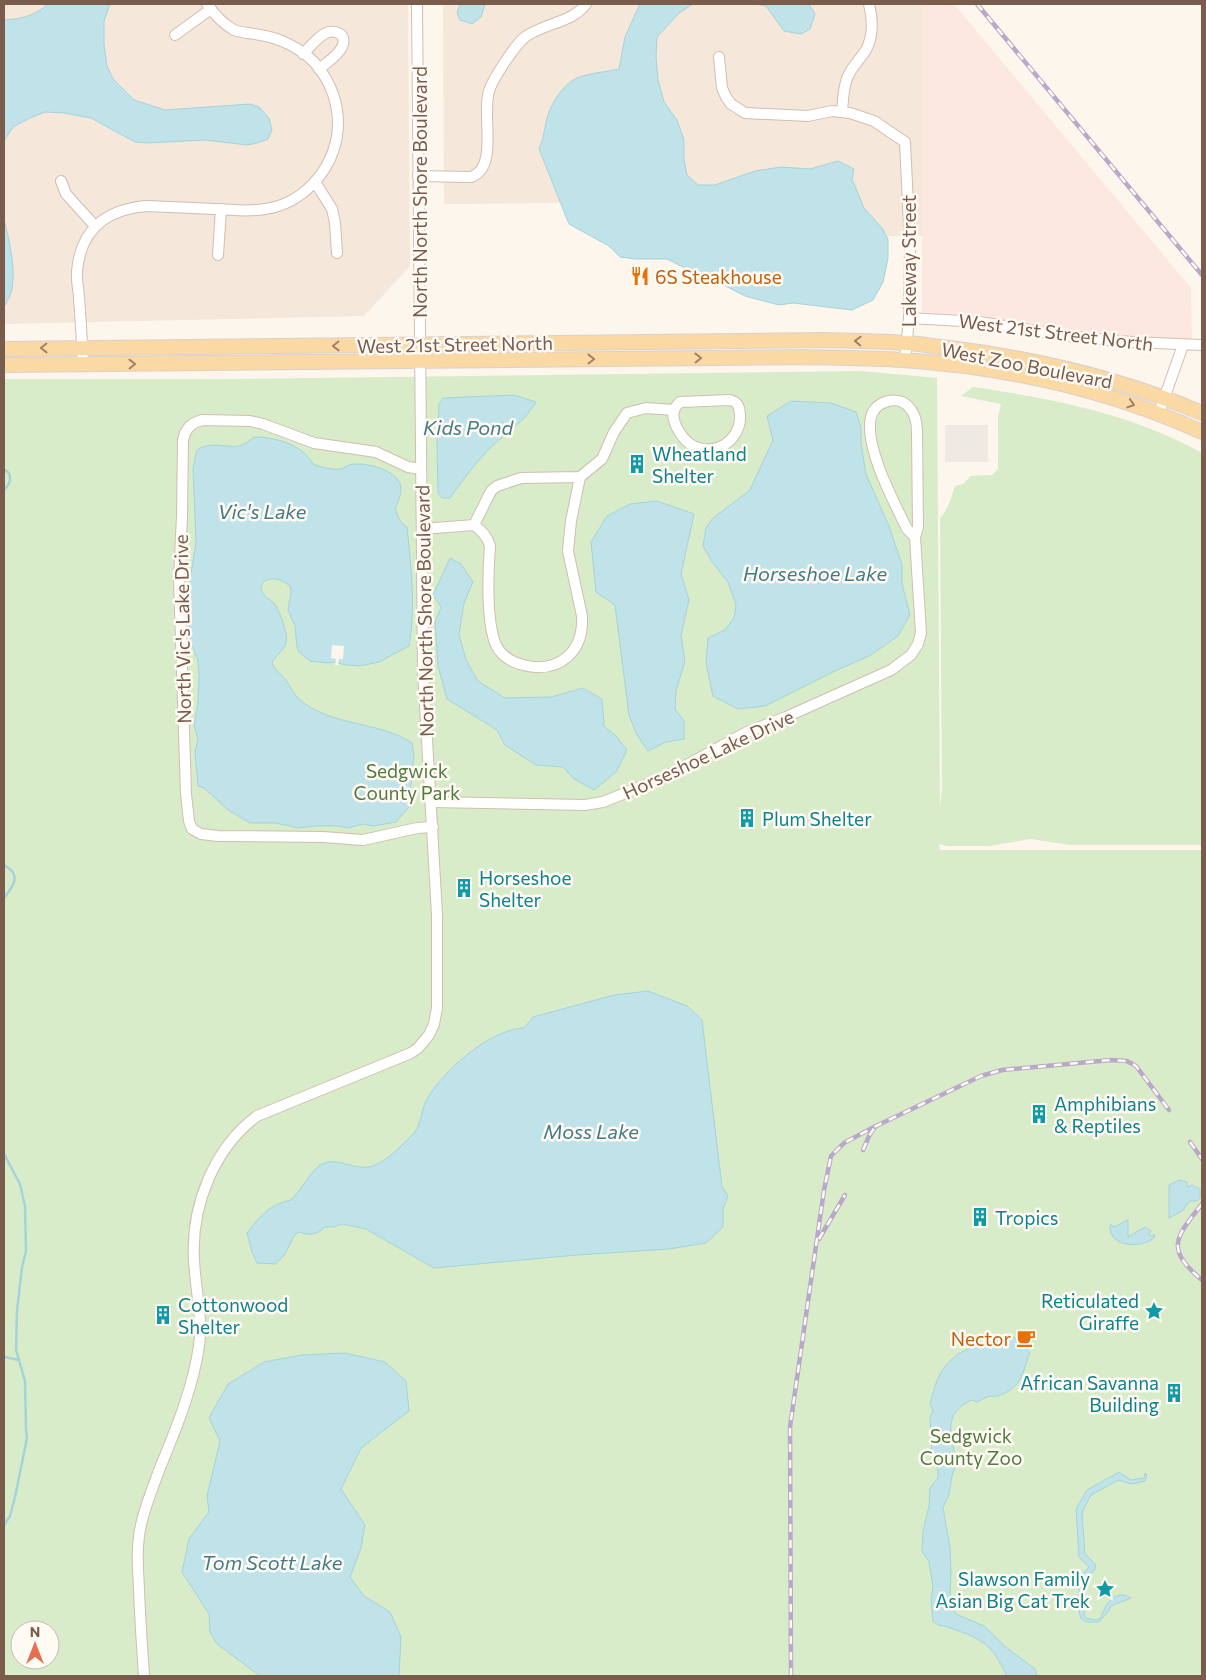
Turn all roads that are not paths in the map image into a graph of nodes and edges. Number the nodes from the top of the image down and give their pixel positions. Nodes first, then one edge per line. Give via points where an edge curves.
1 (417, 4) edge
2 (586, 4) edge
3 (869, 4) edge
4 (209, 6) edge
5 (175, 35) dead end
6 (303, 54) junction
7 (719, 56) dead end
8 (319, 69) junction
9 (842, 112) junction
10 (418, 176) junction
11 (61, 180) dead end
12 (315, 182) junction
13 (221, 210) junction
14 (95, 226) junction
15 (337, 253) dead end
16 (218, 255) dead end
17 (909, 318) junction
18 (907, 343) junction
19 (420, 344) junction
20 (1183, 345) junction
21 (1202, 345) edge
22 (82, 348) junction
23 (5, 349) edge
24 (905, 360) junction
25 (420, 361) junction
26 (83, 364) junction
27 (5, 365) edge
28 (1165, 397) junction
29 (674, 410) junction
30 (1159, 413) junction
31 (1202, 413) edge
32 (1202, 432) edge
33 (421, 469) junction
34 (580, 477) junction
35 (474, 524) junction
36 (422, 529) junction
37 (914, 537) junction
38 (432, 802) junction
39 (433, 827) junction
40 (144, 1676) edge

1 - 10 street, North North Shore Boulevard
2 - 10 street via 573,16 525,37 490,87 487,98 487,157 478,175
3 - 9 street via 872,20 870,40 848,75
4 - 5 street
4 - 6 street via 214,14 236,30 280,40
6 - 8 street
6 - 8 street via 325,33 340,33 342,47
7 - 9 street via 726,97 745,113 808,116
8 - 12 street via 332,91 338,124 336,142
9 - 17 street, Lakeway Street via 874,121 905,142 910,247
10 - 19 street, North North Shore Boulevard
11 - 14 street via 66,194
12 - 13 street via 278,206 247,211
12 - 15 street via 332,209
13 - 14 street via 133,207 119,211
13 - 16 street
14 - 22 street via 83,244 77,274
17 - 18 street, Lakeway Street
17 - 20 street, West 21st Street North via 980,322 1075,337
18 -> 19 main road, West 21st Street North via 816,340
18 - 24 street, Lakeway Street
18 - 28 main road, West Zoo Boulevard via 983,352 1050,365 1114,380
19 -> 22 main road, West 21st Street North
19 - 25 street, North North Shore Boulevard
20 - 21 street, West 21st Street North
20 - 28 street
22 -> 23 main road, West 21st Street North
22 - 26 street
25 -> 24 main road, West 21st Street North via 804,357
24 -> 30 main road, West Zoo Boulevard via 1041,380 1094,392
26 -> 25 main road, West 21st Street North
25 - 33 street, North North Shore Boulevard
26 - 27 main road, West 21st Street North
28 - 30 street
28 - 31 main road, West Zoo Boulevard
29 - 29 street via 673,416 683,437 688,443 703,449 726,444 737,433 740,424 739,405 730,400 680,402
29 - 34 street via 646,408 627,413 602,459
30 - 32 main road, West Zoo Boulevard
33 - 36 street, North North Shore Boulevard
33 - 39 street, North Vic's Lake Drive via 408,467 376,452 314,443 250,421 202,420 194,423 183,440 178,578 186,794 192,829 218,836 363,840
34 - 35 street via 520,478 497,486 491,491
34 - 35 street via 568,551 582,627 576,647 560,663 550,667 515,663 496,646 489,605 490,546 488,538
35 - 36 street
36 - 38 street, North North Shore Boulevard via 423,670
37 - 37 street via 918,528 917,423 908,406 891,400 874,410 871,423 873,443 879,470 907,529
37 - 38 street, Horseshoe Lake Drive via 921,633 911,655 891,670 786,718 747,732 663,778 603,802 575,805
38 - 39 street, North North Shore Boulevard
39 - 40 street, North North Shore Boulevard via 437,1008 429,1035 404,1057 257,1116 229,1142 207,1185 194,1241 199,1346 181,1416 147,1504 139,1536 137,1558

